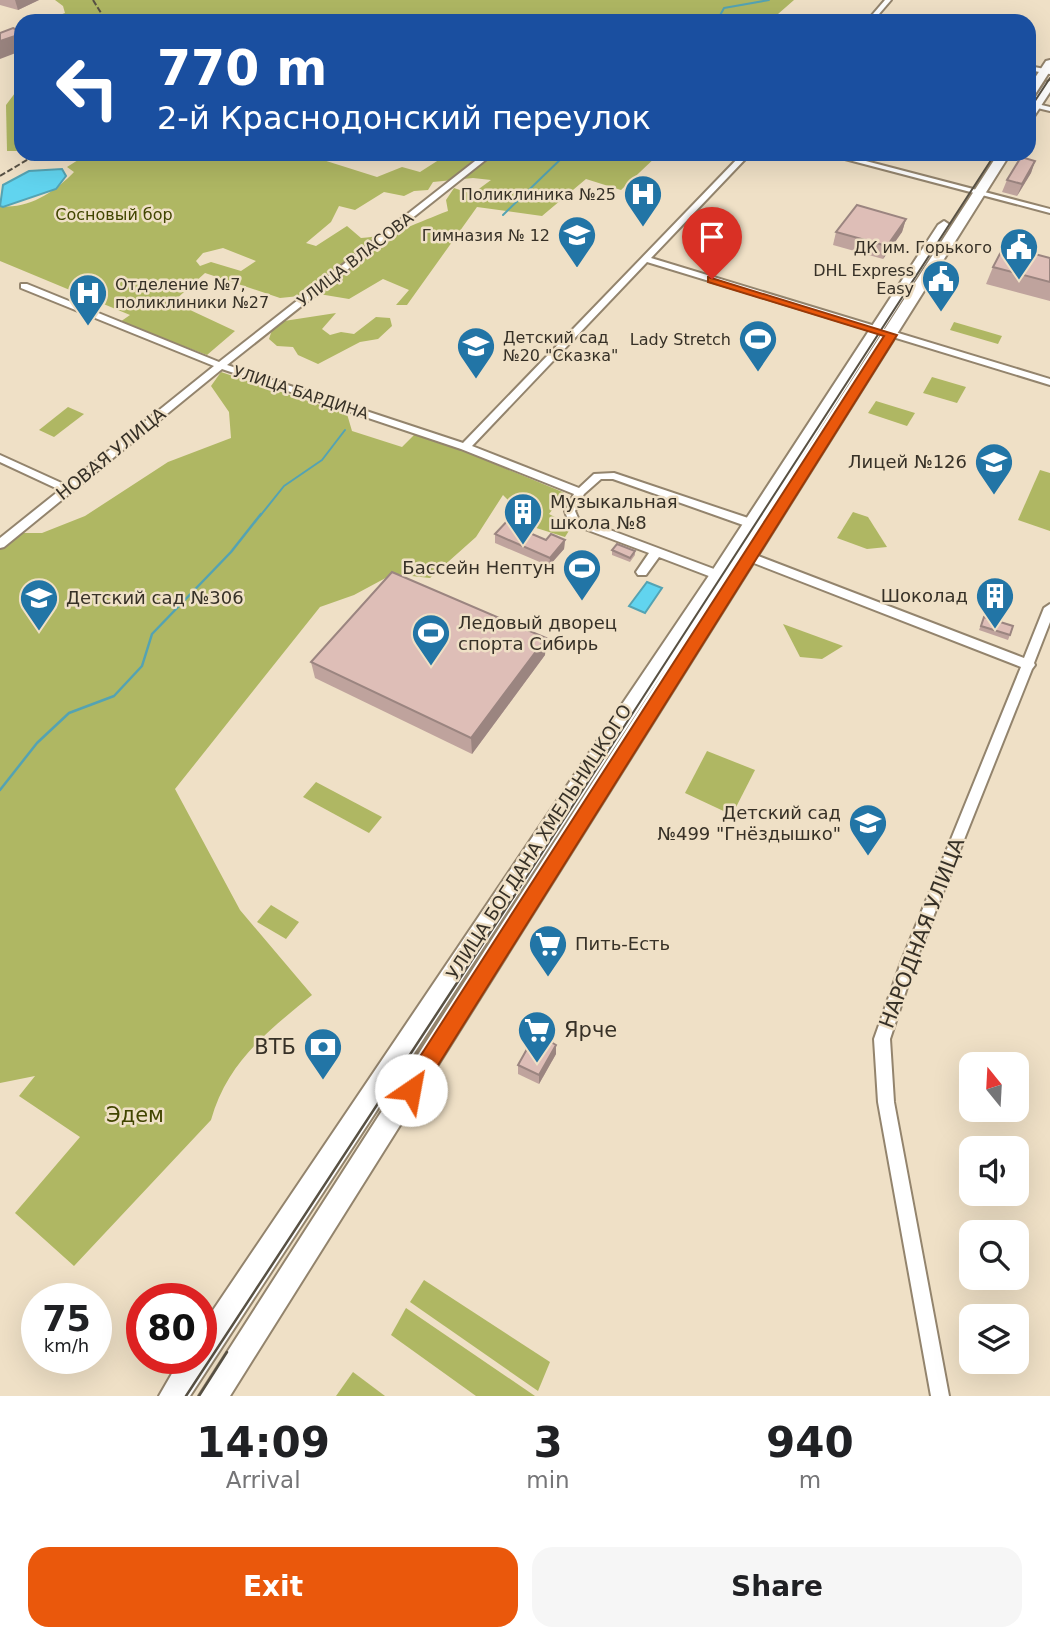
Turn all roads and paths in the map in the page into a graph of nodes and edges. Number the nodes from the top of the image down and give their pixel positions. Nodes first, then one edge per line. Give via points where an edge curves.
1 (888, 0) edge
2 (876, 14) edge
3 (1048, 69) edge
4 (1050, 84) edge
5 (1036, 94) edge
6 (1036, 99) edge
7 (480, 161) edge
8 (739, 161) edge
9 (857, 161) edge
10 (987, 161) edge
11 (998, 161) edge
12 (973, 191) junction
13 (1050, 211) edge
14 (646, 259) junction
15 (24, 286) dead end
16 (884, 332) junction
17 (222, 366) junction
18 (1050, 382) edge
19 (465, 447) junction
20 (0, 458) edge
21 (67, 489) junction
22 (579, 492) junction
23 (750, 523) junction
24 (0, 544) edge
25 (656, 552) junction
26 (742, 554) junction
27 (642, 572) dead end
28 (718, 575) junction
29 (1050, 608) edge
30 (1030, 665) junction
31 (217, 1329) edge
32 (187, 1374) edge
33 (173, 1396) edge
34 (213, 1396) edge
35 (940, 1396) edge

1 - 2 street
3 - 5 highway
4 - 6 highway
7 - 17 street, УЛИЦА ВЛАСОВА
8 - 14 street
9 - 12 street
10 - 12 highway, УЛИЦА БОГДАНА ХМЕЛЬНИЦКОГО
11 - 12 highway, УЛИЦА БОГДАНА ХМЕЛЬНИЦКОГО
12 - 13 street
12 - 16 highway, УЛИЦА БОГДАНА ХМЕЛЬНИЦКОГО
14 - 16 street
14 - 19 street
15 - 17 street, УЛИЦА БАРДИНА
16 - 18 street
16 - 23 highway, УЛИЦА БОГДАНА ХМЕЛЬНИЦКОГО
16 - 26 highway, УЛИЦА БОГДАНА ХМЕЛЬНИЦКОГО
17 - 19 street, УЛИЦА БАРДИНА
17 - 21 street, НОВАЯ УЛИЦА
19 - 22 street, УЛИЦА БАРДИНА
20 - 21 street
21 - 24 street, НОВАЯ УЛИЦА
22 - 23 street via 598,476 614,475
22 - 25 street via 570,511 573,520
23 - 26 highway, УЛИЦА БОГДАНА ХМЕЛЬНИЦКОГО
25 - 27 street
25 - 28 street
26 - 28 highway, УЛИЦА БОГДАНА ХМЕЛЬНИЦКОГО
26 - 30 street
26 - 34 highway, УЛИЦА БОГДАНА ХМЕЛЬНИЦКОГО
28 - 31 highway, УЛИЦА БОГДАНА ХМЕЛЬНИЦКОГО
29 - 30 street, НАРОДНАЯ УЛИЦА
30 - 35 street, НАРОДНАЯ УЛИЦА via 909,960 882,1039 886,1102
32 - 33 highway

